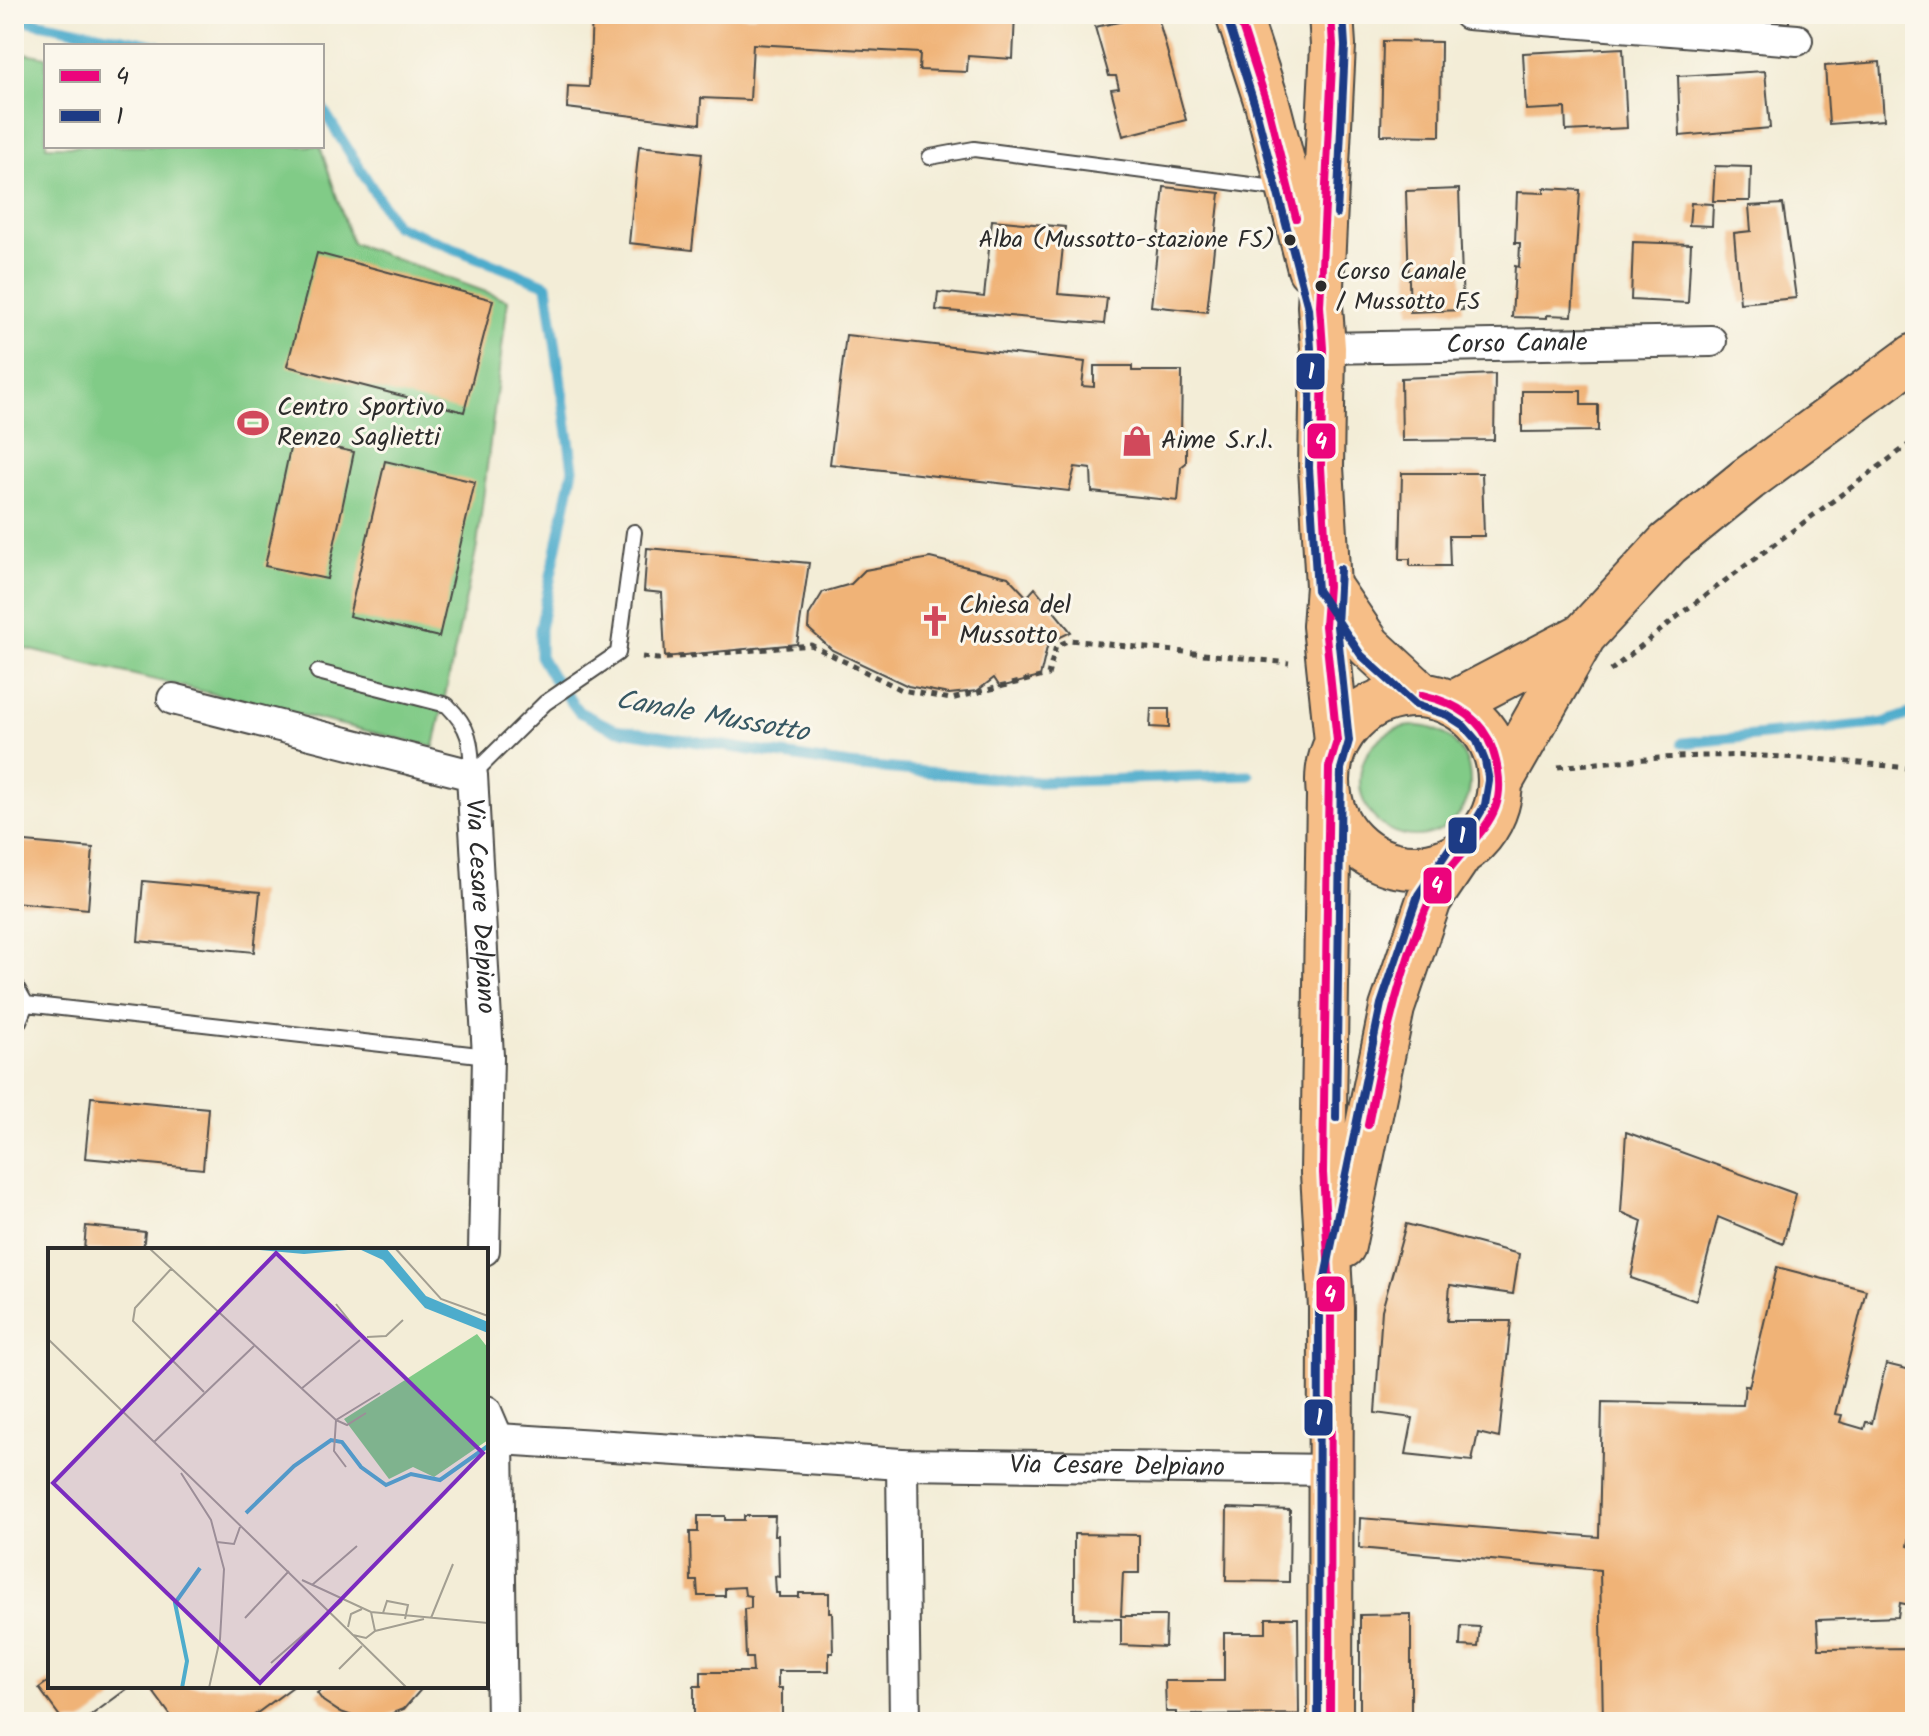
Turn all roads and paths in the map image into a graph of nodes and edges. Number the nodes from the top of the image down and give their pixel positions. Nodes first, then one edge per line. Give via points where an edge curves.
1 (1238, 14) edge
2 (1331, 14) edge
3 (1468, 14) edge
4 (1797, 40) dead end
5 (930, 157) dead end
6 (1289, 190) junction
7 (1322, 327) junction
8 (1711, 341) dead end
9 (1915, 356) edge
10 (1915, 440) edge
11 (634, 532) dead end
12 (1328, 586) junction
13 (1584, 635) junction
14 (618, 653) junction
15 (1329, 668) junction
16 (318, 672) dead end
17 (1604, 677) dead end
18 (173, 699) dead end
19 (1437, 699) junction
20 (1337, 741) junction
21 (1558, 767) dead end
22 (1915, 769) edge
23 (472, 775) junction
24 (1501, 781) junction
25 (1329, 795) junction
26 (1460, 854) junction
27 (14, 983) edge
28 (26, 1004) junction
29 (14, 1025) edge
30 (488, 1056) junction
31 (484, 1248) edge
32 (1331, 1308) junction
33 (492, 1425) edge
34 (902, 1464) junction
35 (1332, 1470) junction
36 (502, 1722) edge
37 (905, 1722) edge
38 (1330, 1722) edge

1 - 6 main road
2 - 7 main road
3 - 4 street
5 - 6 lane via 974,149
6 - 7 main road
7 - 8 street, Corso Canale
7 - 12 main road via 1321,467
9 - 13 main road via 1668,544
10 - 17 path
11 - 14 lane
12 - 15 main road
12 - 19 main road via 1369,646
13 - 19 main road
13 - 24 main road
14 - 15 path via 657,659 811,645 902,690 951,699 1048,675 1056,646 1070,640
14 - 23 lane via 545,703
15 - 20 main road
16 - 23 lane via 447,705 471,738
18 - 23 street, Via Cesare Delpiano
19 - 20 main road via 1396,696 1373,705 1352,720
19 - 24 main road via 1472,717 1487,735
20 - 25 main road via 1329,767
21 - 22 path via 1758,756
23 - 30 street, Via Cesare Delpiano
24 - 26 main road via 1496,809 1482,835
25 - 26 main road via 1338,822 1356,844 1379,859 1406,867 1434,865
25 - 32 main road via 1323,1173
26 - 32 main road via 1429,900 1392,1008
27 - 28 lane
28 - 29 lane
28 - 30 lane
30 - 31 street, Via Cesare Delpiano
32 - 35 main road
33 - 34 street, Via Cesare Delpiano
33 - 36 street, Via Cesare Delpiano
34 - 35 street, Via Cesare Delpiano
34 - 37 street
35 - 38 main road

